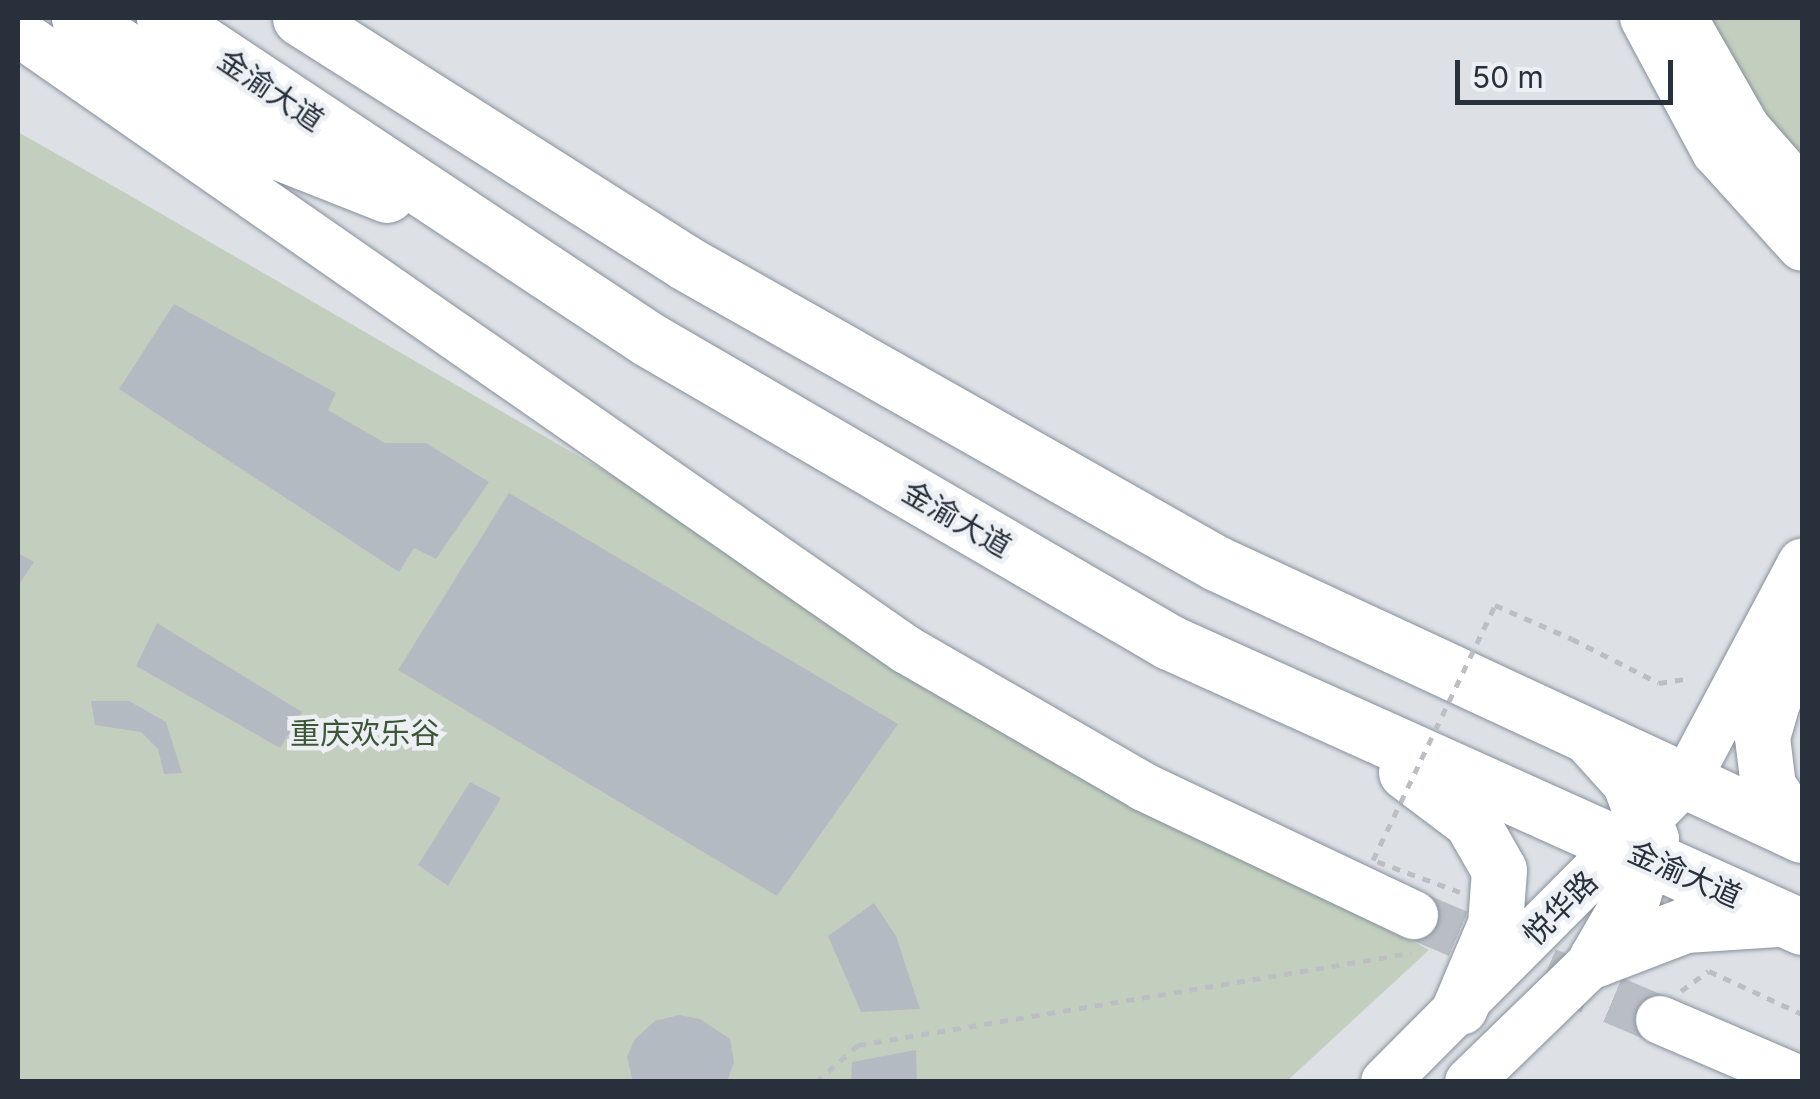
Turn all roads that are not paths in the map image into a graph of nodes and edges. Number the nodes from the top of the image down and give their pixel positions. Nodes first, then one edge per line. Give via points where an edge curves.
1 (79, 18) edge
2 (164, 18) edge
3 (300, 18) edge
4 (1644, 18) edge
5 (1682, 18) edge
6 (18, 32) edge
7 (1802, 192) edge
8 (488, 236) junction
9 (1802, 247) edge
10 (1802, 563) edge
11 (1802, 643) edge
12 (1332, 715) junction
13 (1582, 730) junction
14 (1687, 779) junction
15 (1801, 834) edge
16 (1639, 841) junction
17 (1794, 923) edge
18 (1421, 932) tunnel mouth
19 (1596, 959) junction
20 (1460, 1007) junction
21 (1663, 1011) tunnel mouth
22 (1802, 1081) edge
23 (1385, 1082) edge
24 (1470, 1082) edge

1 - 8 highway via 278,152
2 - 8 highway, 金渝大道
3 - 13 highway via 684,262 1216,563
4 - 9 street via 1716,152
5 - 7 street via 1746,128
6 - 18 street via 907,650 1144,787
8 - 12 highway, 金渝大道 via 648,340 1169,642
10 - 14 street, 悦华路
11 - 15 highway via 1772,699 1762,737 1768,786
12 - 16 highway, 金渝大道
12 - 20 highway via 1471,822 1499,870 1496,924
13 - 14 highway
13 - 16 highway via 1629,781
14 - 15 highway
14 - 16 street, 悦华路
16 - 17 highway, 金渝大道
16 - 19 highway
16 - 20 street, 悦华路
17 - 19 highway via 1684,925
19 - 24 street, 悦华路
20 - 23 street, 悦华路
21 - 22 street

